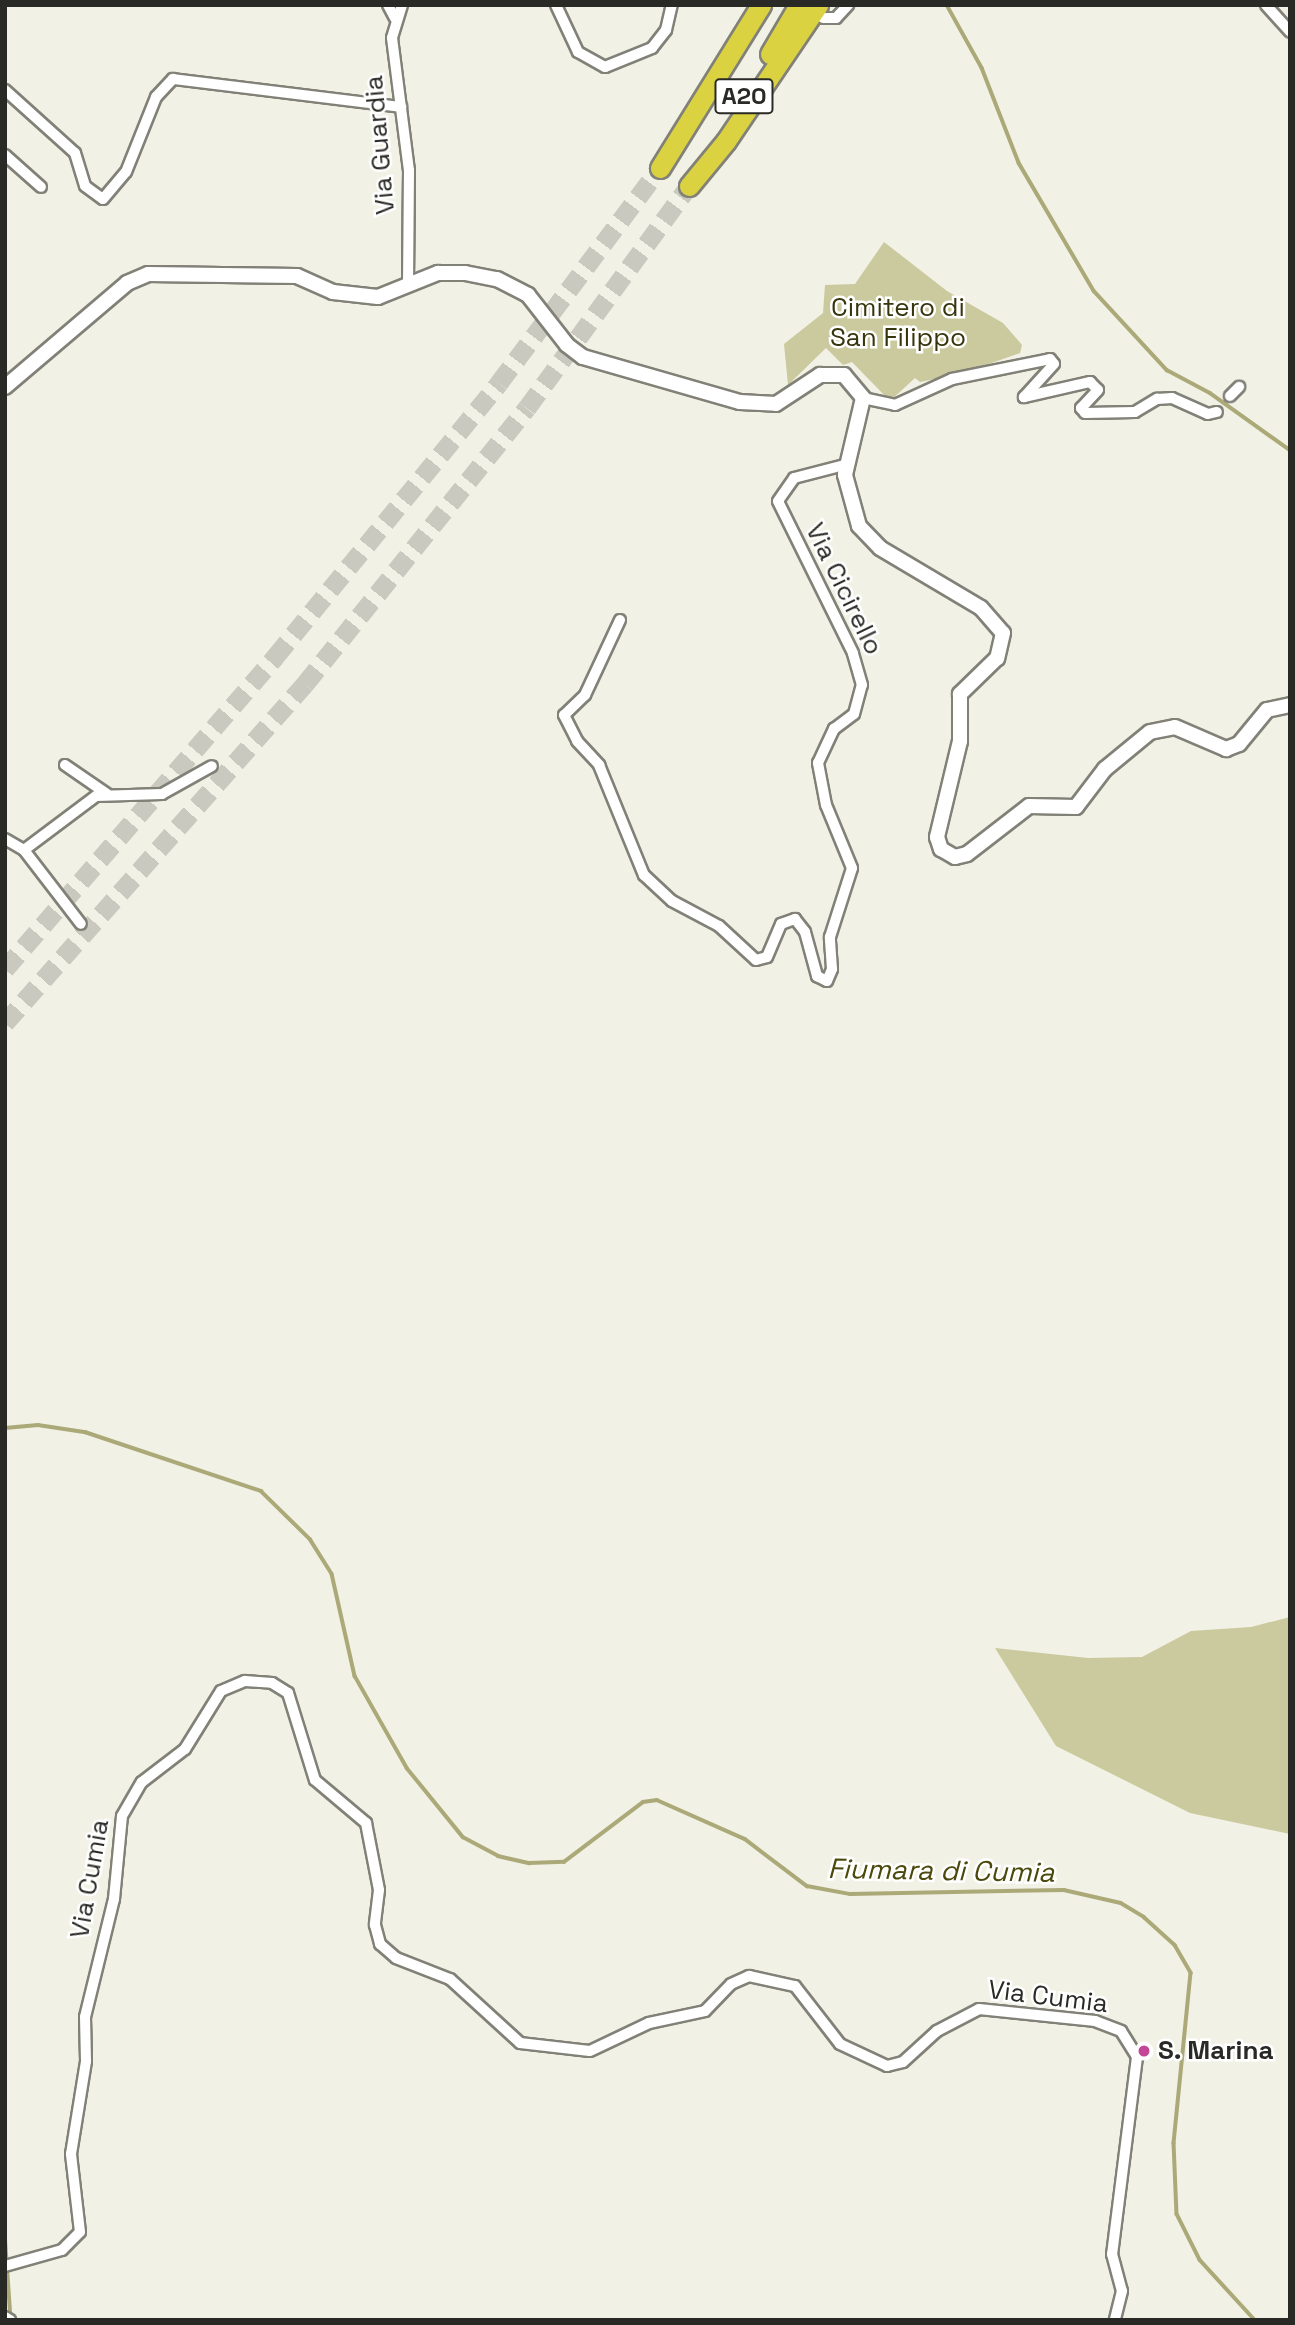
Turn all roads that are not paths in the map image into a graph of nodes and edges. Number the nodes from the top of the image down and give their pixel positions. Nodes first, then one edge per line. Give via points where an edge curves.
1 (388, 5) edge
2 (402, 5) edge
3 (556, 5) edge
4 (672, 5) edge
5 (749, 5) edge
6 (761, 5) edge
7 (799, 5) edge
8 (848, 5) edge
9 (1266, 5) edge
10 (820, 12) edge
11 (395, 18) junction
12 (1290, 32) edge
13 (5, 90) edge
14 (401, 107) junction
15 (679, 138) junction
16 (5, 155) edge
17 (660, 168) tunnel mouth
18 (41, 187) dead end
19 (408, 284) junction
20 (5, 387) edge
21 (1239, 387) dead end
22 (1230, 396) dead end
23 (863, 398) junction
24 (1217, 412) dead end
25 (848, 464) junction
26 (620, 620) dead end
27 (1290, 705) edge
28 (65, 765) dead end
29 (212, 766) dead end
30 (107, 794) junction
31 (6, 840) edge
32 (24, 850) junction
33 (81, 924) dead end
34 (5, 2266) edge
35 (5, 2317) edge
36 (10, 2320) edge
37 (1115, 2320) edge

1 - 11 street
2 - 11 street, Via Guardia
3 - 4 street via 578,52 605,67 652,48 666,30
5 - 15 highway via 703,83
6 - 15 highway, A20
7 - 10 highway, A20 via 689,186
8 - 10 street via 836,18
9 - 12 street
11 - 14 street, Via Guardia via 392,38
13 - 14 street via 75,153 85,186 103,199 127,172 156,97 173,79
14 - 19 street, Via Guardia via 409,181
15 - 17 highway, A20
16 - 18 street
19 - 20 street via 372,298 333,292 296,276 139,276
19 - 23 street via 446,271 497,279 533,300 567,345 583,357 740,402 776,404 831,372 851,380
21 - 22 street
23 - 24 street via 895,405 952,379 1050,359 1054,364 1024,397 1090,382 1098,390 1081,408 1085,413 1135,412 1157,399 1172,398 1208,414
23 - 25 street
25 - 26 street, Via Cicirello via 794,478 778,501 849,643 862,685 854,714 834,729 818,763 826,804 852,868 830,937 832,969 827,981 817,976 805,932 795,919 781,924 767,957 756,960 719,926 672,901 644,875 599,765 565,719 585,695
25 - 27 street via 848,501 864,534 981,608 1003,633 997,658 960,694 960,741 937,837 951,856 967,854 1029,806 1076,807 1105,769 1150,732 1175,727 1226,749 1239,744 1267,710
28 - 30 street
29 - 30 street via 162,794
30 - 32 street via 87,800
31 - 32 street
32 - 33 street
34 - 37 street, Via Cumia via 68,2248 80,2232 71,2154 85,2070 87,2007 116,1890 119,1823 142,1782 185,1749 221,1691 245,1681 272,1683 288,1693 316,1780 366,1823 379,1890 375,1925 380,1944 396,1958 450,1979 520,2043 590,2051 649,2023 705,2011 730,1984 749,1976 795,1986 841,2044 887,2066 903,2062 937,2031 979,2009 1095,2021 1122,2031 1137,2057 1112,2254 1122,2291
35 - 36 street

